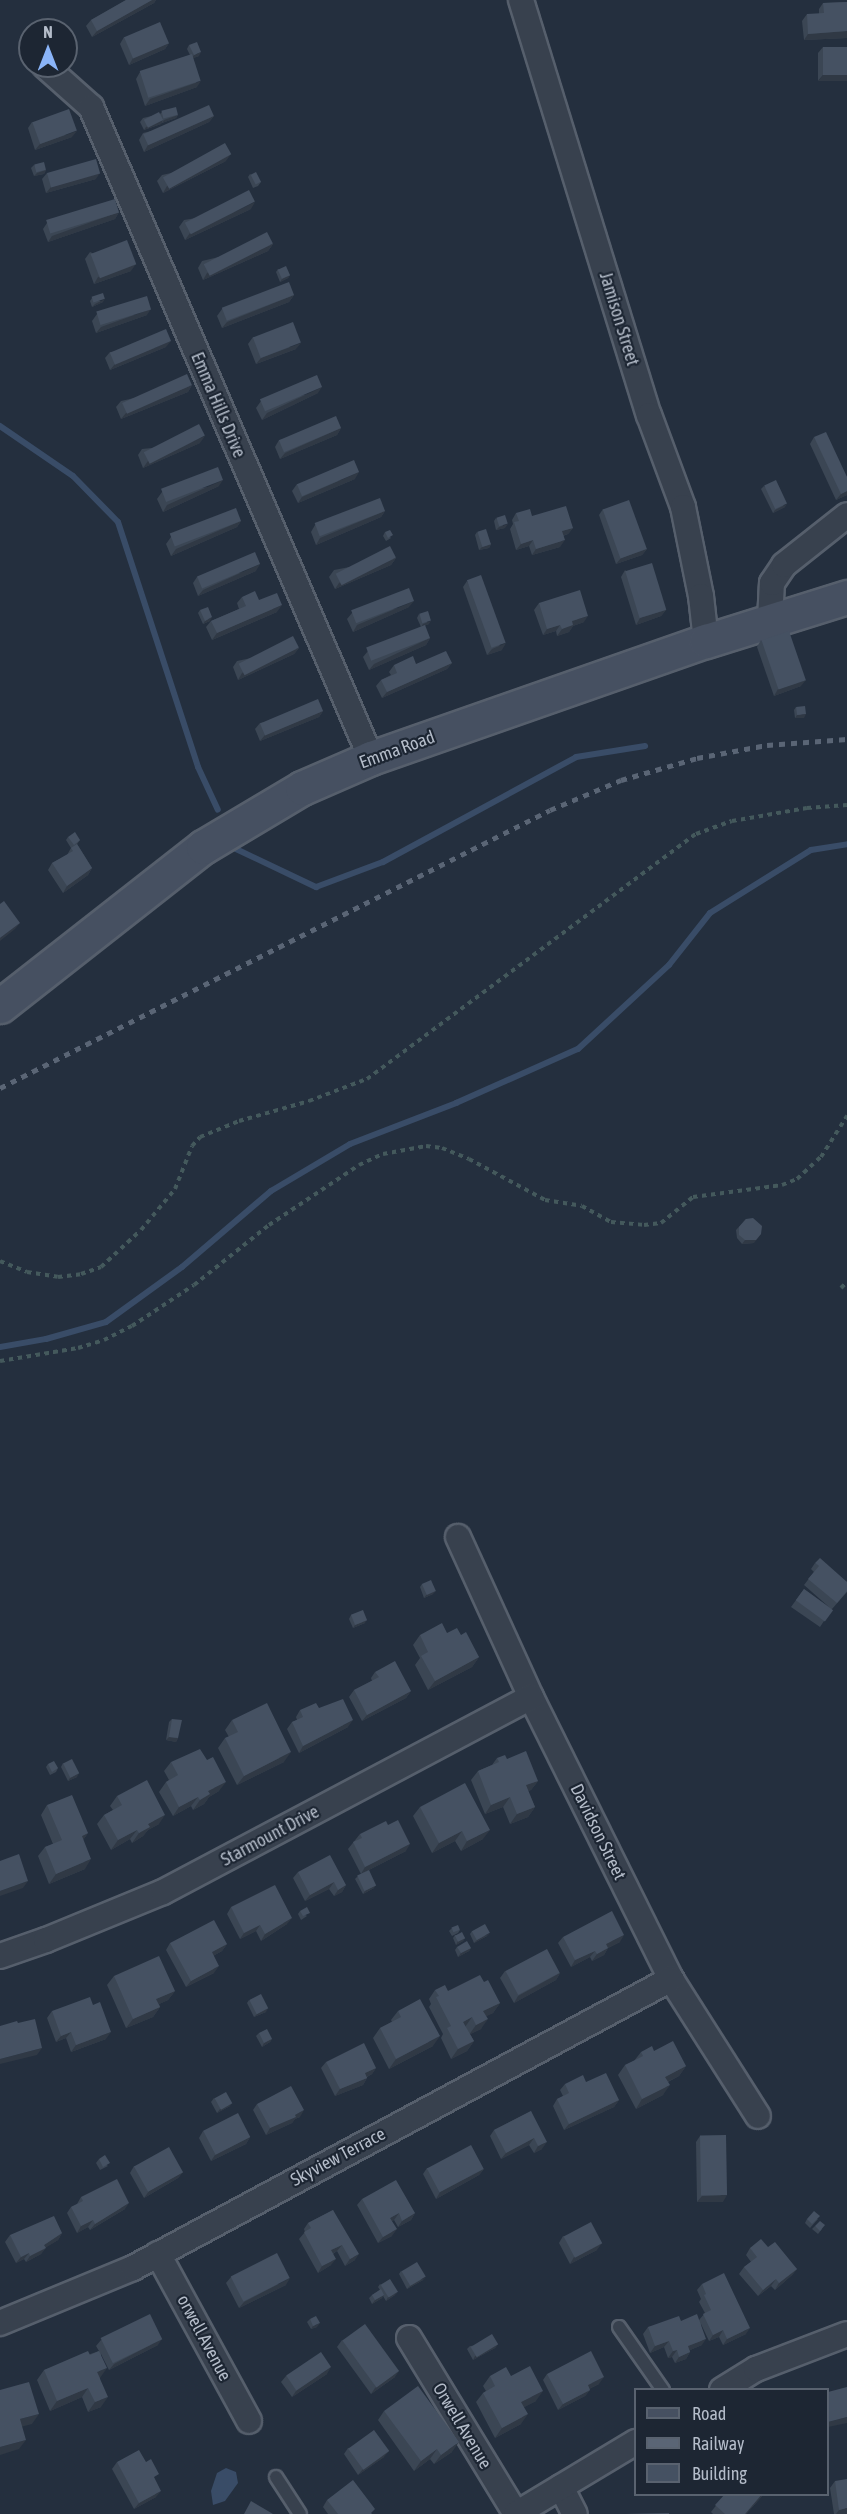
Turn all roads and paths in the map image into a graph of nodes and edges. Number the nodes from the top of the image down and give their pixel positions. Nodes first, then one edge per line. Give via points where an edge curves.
1 (521, 0) edge
2 (58, 78) edge
3 (847, 514) edge
4 (847, 597) edge
5 (770, 620) junction
6 (706, 641) junction
7 (371, 758) junction
8 (847, 805) edge
9 (0, 1006) edge
10 (847, 1116) edge
11 (0, 1261) edge
12 (847, 1282) edge
13 (841, 1288) dead end
14 (0, 1361) edge
15 (458, 1536) dead end
16 (531, 1697) junction
17 (0, 1956) edge
18 (671, 1979) junction
19 (758, 2116) dead end
20 (158, 2254) junction
21 (0, 2323) edge
22 (619, 2327) dead end
23 (847, 2334) edge
24 (409, 2338) dead end
25 (662, 2388) edge
26 (725, 2388) edge
27 (249, 2421) dead end
28 (634, 2443) edge
29 (276, 2477) dead end
30 (561, 2487) junction
31 (300, 2514) edge
32 (516, 2514) edge
33 (574, 2514) edge

1 - 6 street, Jamison Street via 649,415 683,507
2 - 7 street, Emma Hills Drive via 91,107
3 - 5 street via 784,565 772,583
4 - 5 street, Emma Road
5 - 6 street, Emma Road
6 - 7 street, Emma Road
7 - 9 street, Emma Road via 302,788 203,847
8 - 11 path via 732,821 696,834 367,1079 200,1137 192,1146 175,1189 141,1230 101,1266 58,1277 27,1272
10 - 14 path via 821,1157 797,1179 782,1185 693,1197 661,1223 644,1225 611,1222 582,1206 545,1200 442,1148 426,1146 382,1154 359,1164 269,1225 185,1291 132,1326 78,1348
12 - 13 path
15 - 16 street, Davidson Street
16 - 17 street, Starmount Drive via 163,1892
16 - 18 street, Davidson Street
18 - 19 street, Davidson Street
18 - 20 street, Skyview Terrace
20 - 21 street, Skyview Terrace
20 - 27 street, orwell Avenue
22 - 25 lane
23 - 26 street via 756,2369
24 - 32 street, Orwell Avenue
28 - 30 street
29 - 31 lane
30 - 32 street
30 - 33 street

